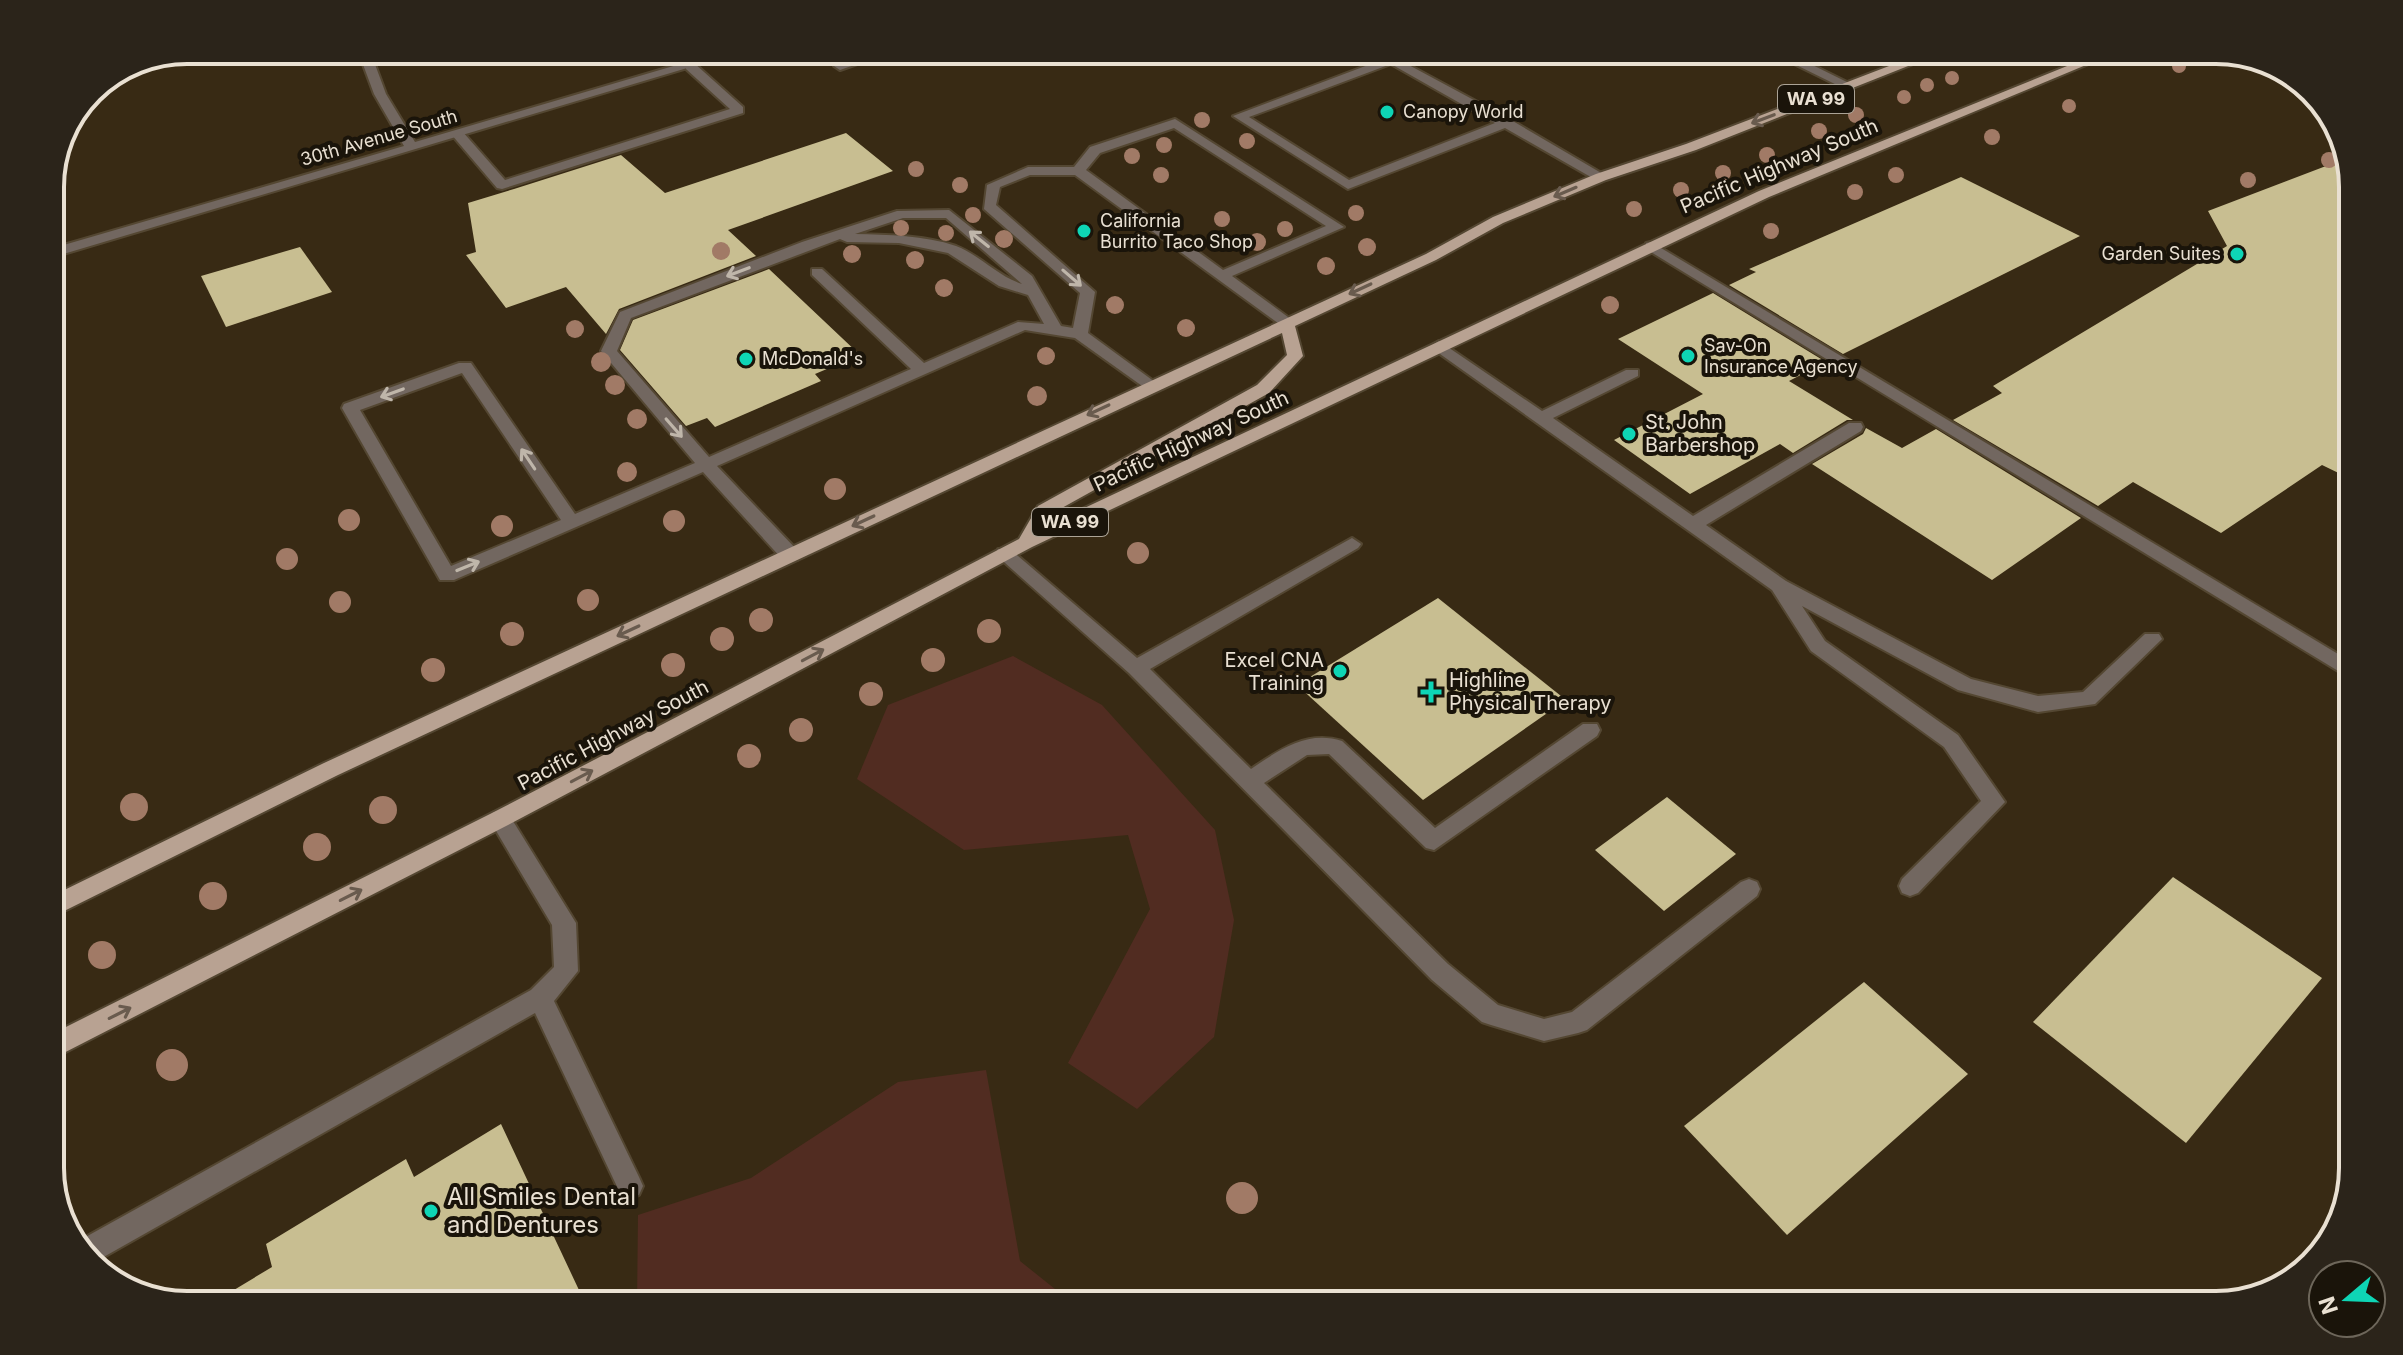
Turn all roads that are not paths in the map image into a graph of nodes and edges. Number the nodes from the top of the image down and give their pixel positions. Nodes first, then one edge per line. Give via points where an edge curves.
1 (368, 64) edge
2 (696, 64) edge
3 (847, 64) edge
4 (1381, 64) edge
5 (1399, 64) edge
6 (1801, 64) edge
7 (1906, 64) edge
8 (2082, 64) edge
9 (690, 66) junction
10 (840, 66) dead end
11 (1849, 86) junction
12 (1507, 123) junction
13 (457, 134) junction
14 (411, 147) junction
15 (1078, 171) junction
16 (1601, 177) junction
17 (822, 240) junction
18 (1651, 246) junction
19 (64, 250) edge
20 (817, 272) dead end
21 (1223, 275) junction
22 (1034, 292) junction
23 (1287, 323) junction
24 (1055, 330) junction
25 (1080, 334) junction
26 (1439, 346) junction
27 (922, 370) junction
28 (1632, 373) dead end
29 (1151, 385) junction
30 (1541, 418) junction
31 (1855, 427) dead end
32 (707, 466) junction
33 (572, 523) junction
34 (1693, 524) junction
35 (1026, 543) junction
36 (1352, 544) dead end
37 (1004, 554) junction
38 (790, 555) junction
39 (1779, 585) junction
40 (2152, 639) dead end
41 (2339, 664) edge
42 (1136, 668) junction
43 (1590, 730) dead end
44 (1250, 781) junction
45 (500, 819) junction
46 (1910, 886) dead end
47 (1749, 889) dead end
48 (64, 901) edge
49 (540, 998) junction
50 (64, 1041) edge
51 (630, 1186) dead end
52 (93, 1247) edge

1 - 14 street
2 - 9 street, 30th Avenue South
3 - 10 street
4 - 12 street via 1239,116 1348,185
5 - 12 street
6 - 11 street
7 - 11 main road, WA 99
8 - 18 main road, Pacific Highway South / WA 99
9 - 13 street, 30th Avenue South
9 - 13 street via 739,110 502,185
11 -> 16 main road, WA 99
12 - 16 street
13 - 14 street, 30th Avenue South
14 - 19 street, 30th Avenue South
15 - 21 street
15 - 21 street via 1095,150 1175,123 1337,227
15 -> 25 street via 1028,171 994,185 989,206 1088,292
16 -> 23 main road, WA 99 via 1498,220
17 - 22 street via 899,239 953,250 1004,283
22 -> 17 street via 1027,279 949,214 902,214
17 -> 32 street via 625,315 609,351
18 - 26 main road, Pacific Highway South / WA 99
18 - 41 street
20 - 27 street
21 - 23 street
22 - 24 street
23 - 29 main road, WA 99
23 - 35 main road via 1295,356 1263,389 1044,510
24 - 25 street
24 - 27 street via 1023,325
25 - 29 street
26 - 30 street
26 - 35 main road, Pacific Highway South / WA 99
27 - 32 street
28 - 30 street
29 -> 38 main road, WA 99
30 - 34 street
31 - 34 street
32 - 33 street
32 - 38 street
33 -> 33 street via 465,366 350,408 447,575
34 - 39 street
35 - 37 main road, Pacific Highway South / WA 99
36 - 42 street
37 - 42 street
45 -> 37 main road, Pacific Highway South / WA 99
38 -> 48 main road, WA 99 via 331,769
39 - 40 street via 1965,685 2038,704 2088,699
39 - 46 street via 1818,646 1951,741 1994,802
42 - 44 street
43 - 44 street via 1434,841 1335,747 1306,745
44 - 47 street via 1440,972 1491,1014 1544,1030 1578,1022
45 - 49 street via 564,923 566,971
50 -> 45 main road, Pacific Highway South / WA 99
49 - 51 street
49 - 52 street

